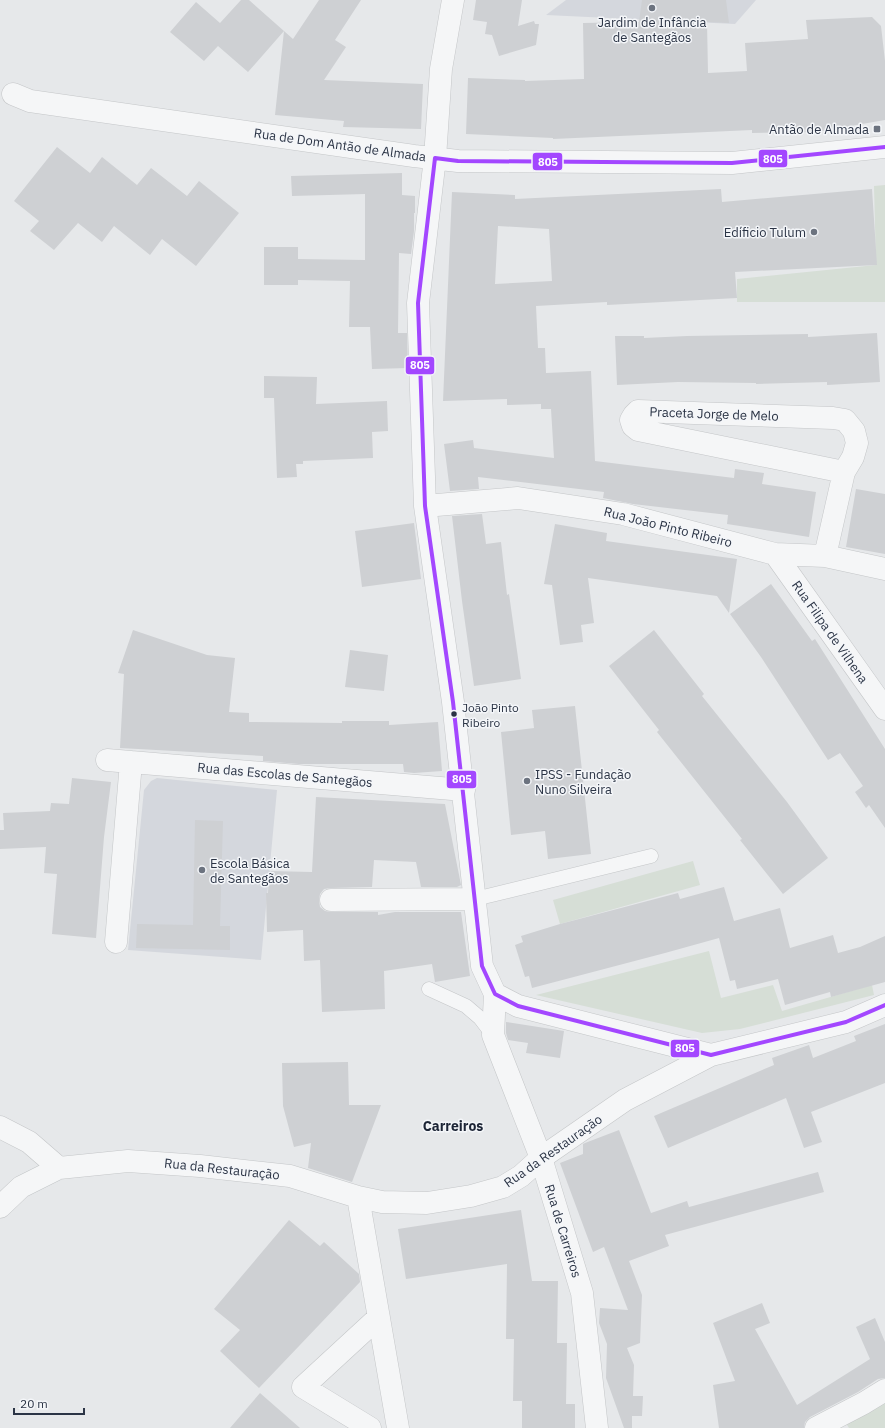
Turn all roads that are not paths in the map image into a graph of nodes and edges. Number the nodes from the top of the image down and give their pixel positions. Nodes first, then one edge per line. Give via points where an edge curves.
1 (454, 0) edge
2 (13, 94) dead end
3 (885, 147) edge
4 (435, 158) junction
5 (844, 472) junction
6 (425, 506) junction
7 (775, 554) junction
8 (825, 556) junction
9 (885, 569) edge
10 (885, 709) edge
11 (107, 760) dead end
12 (131, 762) junction
13 (464, 790) junction
14 (651, 856) dead end
15 (475, 899) junction
16 (331, 900) dead end
17 (116, 942) dead end
18 (429, 989) dead end
19 (495, 994) junction
20 (885, 1005) edge
21 (493, 1035) junction
22 (711, 1055) junction
23 (0, 1127) edge
24 (542, 1158) junction
25 (59, 1168) junction
26 (358, 1197) junction
27 (0, 1207) edge
28 (380, 1317) junction
29 (885, 1390) edge
30 (370, 1428) edge
31 (398, 1428) edge
32 (598, 1428) edge
33 (816, 1428) edge

1 - 4 street via 441,69
2 - 4 street, Rua de Dom Antão de Almada via 30,101
3 - 4 street, Rua de Dom Antão de Almada via 732,163 458,161
4 - 6 street via 418,303
5 - 5 street, Praceta Jorge de Melo via 853,457 857,443 854,431 845,420 638,411 631,420 638,430
5 - 8 street, Praceta Jorge de Melo
6 - 7 street, Rua João Pinto Ribeiro via 518,498 623,514
6 - 13 street
7 - 8 street, Rua João Pinto Ribeiro
7 - 10 street, Rua Filipa de Vilhena
8 - 9 street, Rua João Pinto Ribeiro
11 - 12 street, Rua das Escolas de Santegãos
12 - 13 street, Rua das Escolas de Santegãos
12 - 17 street
13 - 15 street
14 - 15 lane
15 - 16 street
15 - 19 street via 482,966
18 - 21 lane via 466,1006 480,1018
19 - 21 street, Rua de Carreiros
19 - 22 street via 518,1006
20 - 22 street, Rua da Restauração via 846,1022
21 - 24 street, Rua de Carreiros
22 - 24 street, Rua da Restauração via 625,1100
23 - 25 street via 29,1142
24 - 26 street, Rua da Restauração via 503,1187 471,1196 427,1203 382,1202
24 - 32 street, Rua de Carreiros via 582,1293
25 - 26 street, Rua da Restauração via 128,1161 200,1166 290,1176
25 - 27 street, Rua da Restauração via 21,1187
26 - 28 street
28 - 30 street via 303,1387
28 - 31 street
29 - 33 street

